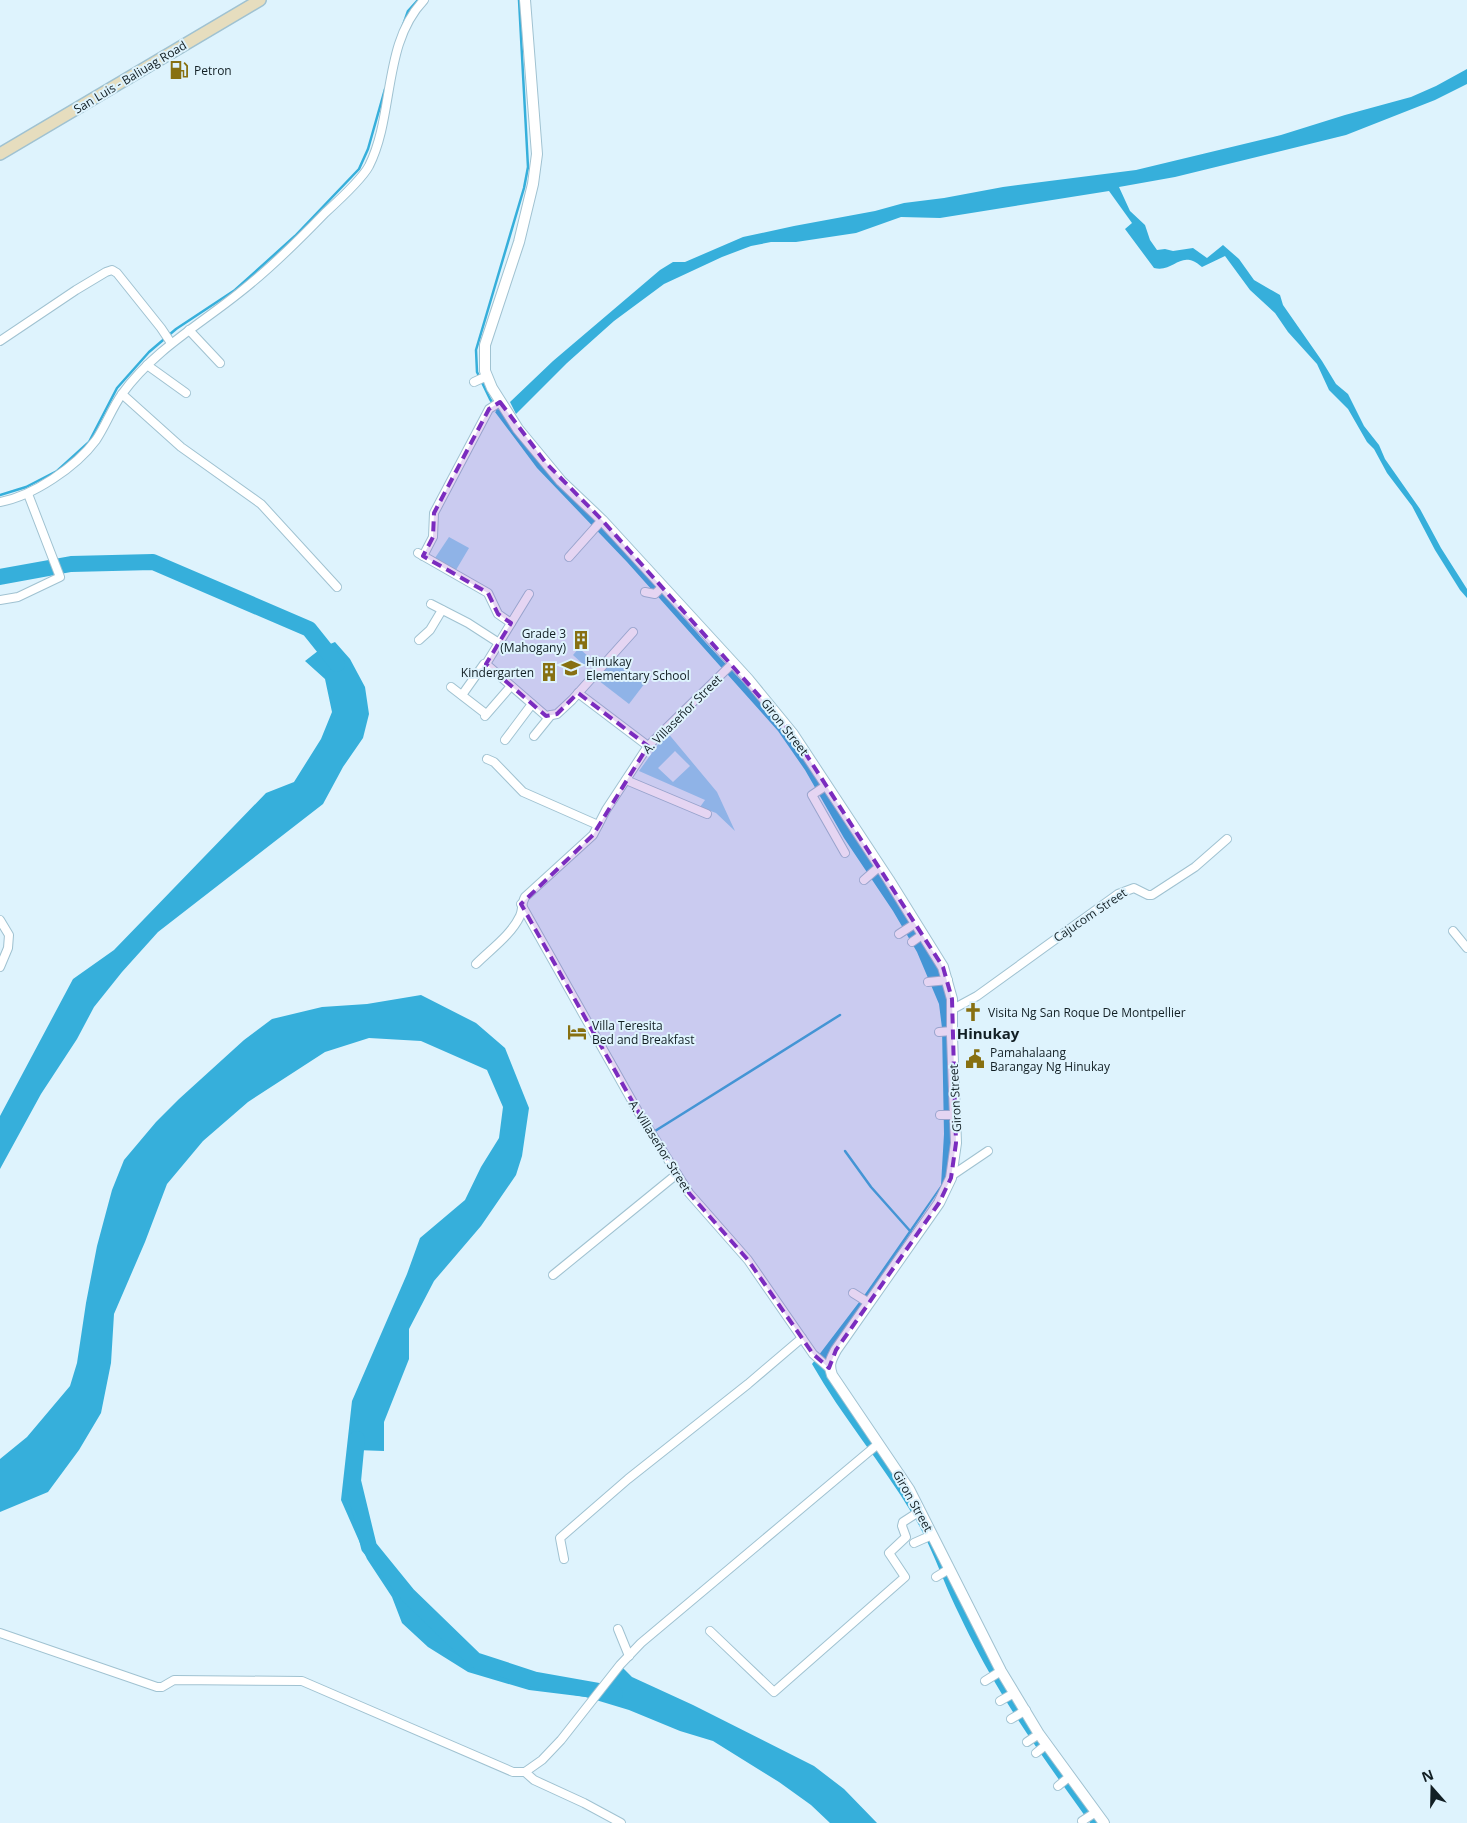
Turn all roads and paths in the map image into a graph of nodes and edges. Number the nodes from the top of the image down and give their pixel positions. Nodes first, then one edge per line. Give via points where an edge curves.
1 (260, 0) edge
2 (424, 0) edge
3 (525, 0) edge
4 (0, 154) edge
5 (189, 330) junction
6 (0, 340) edge
7 (169, 341) junction
8 (220, 363) dead end
9 (147, 365) junction
10 (486, 376) junction
11 (474, 382) dead end
12 (186, 393) dead end
13 (122, 394) junction
14 (500, 402) junction
15 (28, 494) junction
16 (0, 502) edge
17 (597, 524) junction
18 (569, 557) dead end
19 (337, 587) dead end
20 (659, 590) junction
21 (645, 592) dead end
22 (529, 594) dead end
23 (0, 600) edge
24 (431, 604) dead end
25 (442, 610) junction
26 (512, 623) junction
27 (633, 632) dead end
28 (419, 640) dead end
29 (499, 643) junction
30 (484, 664) dead end
31 (729, 667) junction
32 (511, 686) junction
33 (451, 687) dead end
34 (578, 693) junction
35 (462, 695) junction
36 (532, 704) junction
37 (551, 715) junction
38 (534, 736) dead end
39 (505, 740) dead end
40 (648, 746) junction
41 (487, 759) dead end
42 (626, 780) junction
43 (823, 788) junction
44 (707, 814) dead end
45 (598, 825) junction
46 (1227, 839) dead end
47 (845, 853) dead end
48 (878, 868) junction
49 (866, 878) dead end
50 (521, 904) junction
51 (0, 922) edge
52 (914, 924) junction
53 (1453, 931) dead end
54 (902, 932) dead end
55 (921, 936) junction
56 (912, 942) dead end
57 (1467, 948) edge
58 (476, 964) dead end
59 (0, 967) edge
60 (946, 980) junction
61 (928, 982) dead end
62 (953, 1009) junction
63 (950, 1031) junction
64 (939, 1032) dead end
65 (940, 1115) dead end
66 (954, 1115) junction
67 (988, 1151) dead end
68 (677, 1174) junction
69 (951, 1176) junction
70 (553, 1275) dead end
71 (853, 1293) dead end
72 (866, 1301) junction
73 (802, 1338) junction
74 (826, 1365) junction
75 (874, 1447) junction
76 (917, 1513) junction
77 (931, 1535) junction
78 (914, 1544) dead end
79 (564, 1559) dead end
80 (948, 1570) junction
81 (936, 1577) dead end
82 (618, 1629) dead end
83 (710, 1631) dead end
84 (0, 1633) edge
85 (628, 1656) junction
86 (999, 1672) junction
87 (985, 1681) dead end
88 (1012, 1694) junction
89 (1000, 1701) dead end
90 (1024, 1711) junction
91 (1011, 1719) dead end
92 (1038, 1734) junction
93 (1027, 1742) dead end
94 (1046, 1745) junction
95 (1036, 1753) dead end
96 (525, 1772) junction
97 (1068, 1777) junction
98 (1058, 1786) dead end
99 (1094, 1813) junction
100 (1082, 1821) dead end
101 (621, 1823) edge
102 (1104, 1823) edge

1 - 4 main road, San Luis - Baliuag Road
2 - 5 street via 413,12 402,35 378,142 368,168 290,248 240,292
3 - 10 street via 537,154 519,242 485,345
5 - 7 street
5 - 8 street
6 - 7 street via 112,270
7 - 9 street
9 - 12 street
9 - 13 street
10 - 11 street
10 - 14 street, Giron Street
13 - 15 street via 96,440 69,467
13 - 19 street via 181,447 261,504
14 - 17 street, Giron Street
14 - 26 street via 489,408 434,513 433,536 420,554 488,593 498,614
15 - 16 street
15 - 23 street via 60,577 18,597
17 - 18 street
17 - 20 street, Giron Street
20 - 21 street
20 - 31 street, Giron Street
22 - 26 street
24 - 25 street
25 - 28 street via 430,630
25 - 29 street
26 - 29 street
27 - 34 street
29 - 32 street via 486,664
30 - 35 street
31 - 40 street, A. Villaseñor Street
31 - 43 street, Giron Street via 756,689 793,734
32 - 35 street via 485,716
32 - 36 street
33 - 35 street
34 - 37 street via 557,714
34 - 40 street
36 - 37 street via 546,716
36 - 39 street
37 - 38 street
40 - 42 street, A. Villaseñor Street
41 - 45 street via 494,762 523,792
42 - 44 street
42 - 45 street, A. Villaseñor Street
43 - 47 street via 812,795
43 - 48 street, Giron Street
45 - 50 street, A. Villaseñor Street via 593,835
46 - 62 street, Cajucom Street via 1195,867 1152,895 1134,888 1118,894 977,996
48 - 49 street
48 - 52 street, Giron Street
50 - 58 street, A. Villaseñor Street via 521,914 512,929
50 - 68 street, A. Villaseñor Street via 640,1115
51 - 59 street via 9,935 8,948
52 - 54 street
52 - 55 street, Giron Street
53 - 57 street
55 - 56 street
55 - 60 street, Giron Street via 940,960
60 - 61 street
60 - 62 street, Giron Street
62 - 63 street, Giron Street
63 - 64 street
63 - 66 street, Giron Street
65 - 66 street
66 - 69 street, Giron Street via 956,1143
67 - 69 street
68 - 70 street
68 - 73 street, A. Villaseñor Street via 689,1193 748,1260
69 - 72 street, Giron Street via 935,1210
71 - 72 street
72 - 74 street, Giron Street
73 - 74 street, A. Villaseñor Street
73 - 79 street via 560,1538
74 - 75 street, Giron Street
75 - 76 street, Giron Street via 909,1489
75 - 85 street
76 - 77 street, Giron Street
76 - 83 street via 903,1522 906,1537 889,1553 905,1577 774,1692
77 - 78 street
77 - 80 street, Giron Street
80 - 81 street
80 - 86 street, Giron Street
82 - 85 street
84 - 96 street via 157,1687 174,1680 302,1681 513,1772
85 - 96 street via 561,1740
86 - 87 street
86 - 88 street, Giron Street
88 - 89 street
88 - 90 street, Giron Street
90 - 91 street
90 - 92 street, Giron Street
92 - 93 street
92 - 94 street, Giron Street
94 - 95 street
94 - 97 street, Giron Street
96 - 101 street via 534,1780
97 - 98 street
97 - 99 street, Giron Street
99 - 100 street
99 - 102 street, Giron Street

